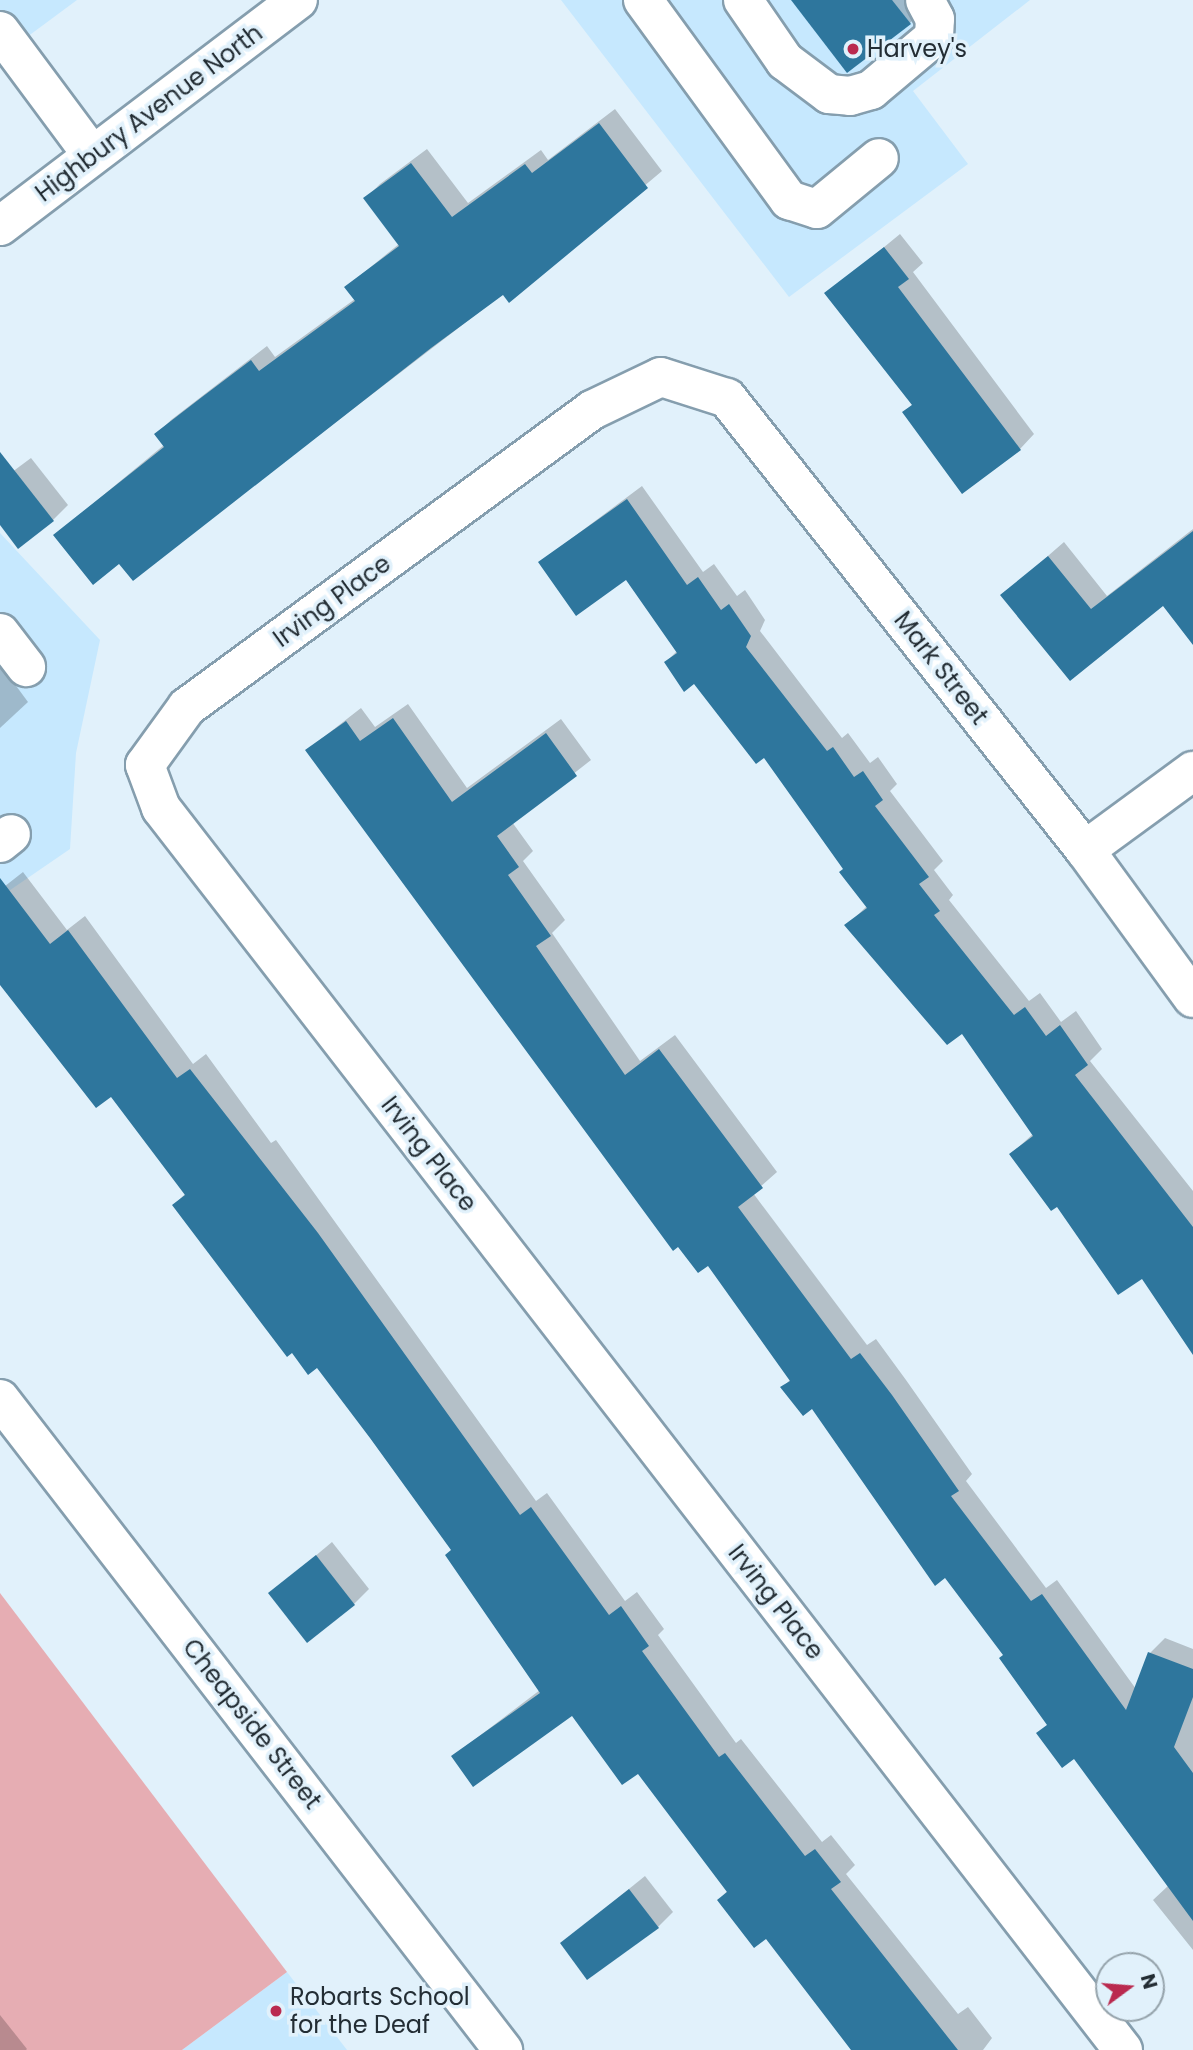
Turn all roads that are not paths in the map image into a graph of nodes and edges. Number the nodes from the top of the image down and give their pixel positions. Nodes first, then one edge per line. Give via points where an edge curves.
1 (298, 0) edge
2 (743, 0) edge
3 (925, 0) edge
4 (658, 5) edge
5 (0, 31) edge
6 (92, 155) junction
7 (879, 158) dead end
8 (0, 226) edge
9 (661, 377) joint
10 (0, 633) edge
11 (26, 667) dead end
12 (1193, 771) edge
13 (1085, 850) junction
14 (1193, 998) edge
15 (0, 1399) edge
16 (503, 2050) edge
17 (1123, 2050) edge

1 - 6 street, Highbury Avenue North
2 - 3 street via 785,61 829,94 850,96 871,90 934,37 935,19
4 - 7 street via 789,201 817,209
5 - 6 street
6 - 8 street, Highbury Avenue North
9 - 13 street, Mark Street via 727,398
9 - 17 street, Irving Place via 592,410 187,707 145,765 161,808
10 - 11 street
12 - 13 street
13 - 14 street, Mark Street
15 - 16 street, Cheapside Street

